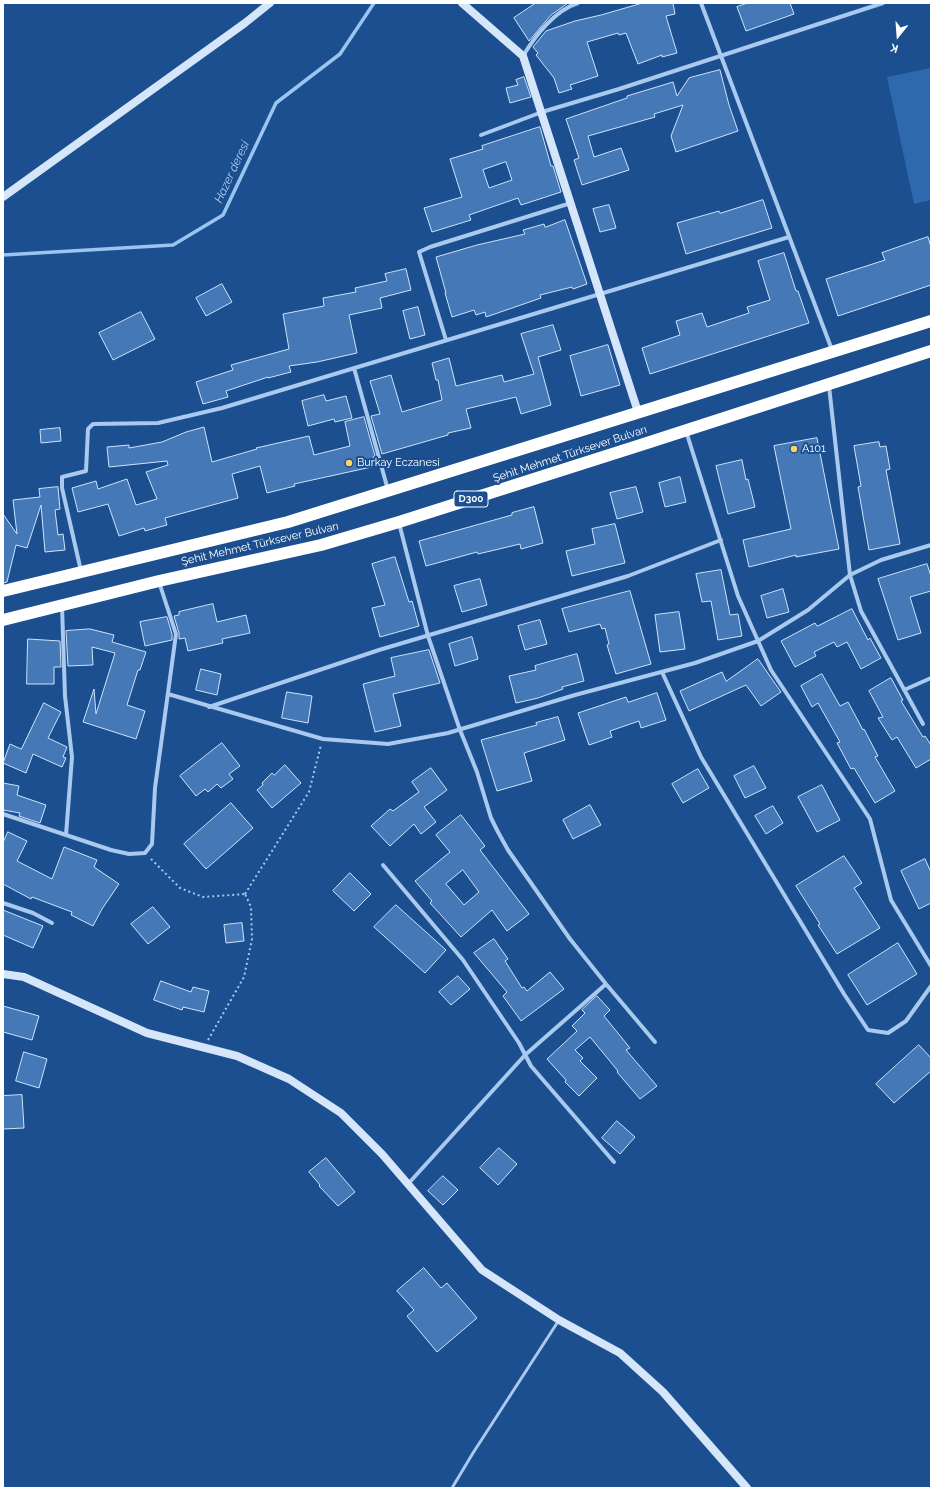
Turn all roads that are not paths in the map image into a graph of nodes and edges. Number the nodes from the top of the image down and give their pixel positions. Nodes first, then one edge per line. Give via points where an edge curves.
1 (270, 3) edge
2 (462, 3) edge
3 (578, 3) edge
4 (701, 3) edge
5 (883, 3) edge
6 (523, 56) junction
7 (721, 56) junction
8 (542, 112) junction
9 (481, 135) dead end
10 (3, 197) edge
11 (572, 203) junction
12 (789, 237) junction
13 (601, 294) junction
14 (931, 324) edge
15 (446, 340) junction
16 (931, 351) edge
17 (832, 352) junction
18 (354, 368) junction
19 (829, 384) junction
20 (638, 412) junction
21 (686, 431) junction
22 (388, 490) junction
23 (399, 522) junction
24 (721, 540) junction
25 (931, 544) edge
26 (81, 572) junction
27 (850, 575) junction
28 (159, 581) junction
29 (3, 591) edge
30 (62, 606) junction
31 (3, 620) edge
32 (428, 636) junction
33 (758, 641) junction
34 (662, 672) junction
35 (931, 678) edge
36 (904, 690) junction
37 (168, 694) junction
38 (209, 707) junction
39 (923, 724) dead end
40 (460, 730) junction
41 (3, 814) edge
42 (66, 835) junction
43 (383, 865) dead end
44 (3, 903) edge
45 (52, 923) dead end
46 (931, 966) edge
47 (3, 974) edge
48 (606, 984) junction
49 (931, 986) edge
50 (655, 1042) dead end
51 (525, 1055) junction
52 (614, 1162) dead end
53 (407, 1184) junction
54 (559, 1320) junction
55 (452, 1488) edge
56 (747, 1488) edge

1 - 10 street
2 - 6 street
3 - 6 street via 556,15
4 - 7 street
5 - 7 street
6 - 8 street
7 - 8 street
7 - 12 street
8 - 9 street
8 - 11 street
11 - 13 street
11 - 15 street via 419,252
12 - 13 street
12 - 17 street
13 - 15 street
13 - 20 street
14 - 17 highway, Şehit Mehmet Türksever Bulvarı
15 - 18 street
16 - 19 highway, Şehit Mehmet Türksever Bulvarı / D300
17 - 20 highway, Şehit Mehmet Türksever Bulvarı
18 - 22 street
18 - 26 street via 222,408 158,423 93,424 88,429 86,472 62,477 62,488
19 - 21 highway, Şehit Mehmet Türksever Bulvarı / D300
19 - 27 street
20 - 22 highway, Şehit Mehmet Türksever Bulvarı
21 - 23 highway, Şehit Mehmet Türksever Bulvarı / D300
21 - 24 street
22 - 26 highway, Şehit Mehmet Türksever Bulvarı via 288,522
23 - 28 highway, Şehit Mehmet Türksever Bulvarı / D300 via 321,545
23 - 32 street
24 - 32 street via 628,576
24 - 33 street via 738,596
25 - 27 street via 881,560
26 - 29 highway, Şehit Mehmet Türksever Bulvarı
27 - 33 street via 808,610
27 - 36 street via 861,611
28 - 30 highway, Şehit Mehmet Türksever Bulvarı / D300
28 - 37 street via 176,634
30 - 31 highway, Şehit Mehmet Türksever Bulvarı / D300
30 - 42 street via 65,696 72,757
32 - 38 street
32 - 40 street
33 - 34 street
33 - 46 street via 771,670 870,819 891,900
34 - 40 street
34 - 49 street via 701,757 868,1030 888,1033 906,1021
35 - 36 street
36 - 39 street
37 - 38 street
37 - 42 street via 155,788 152,844 145,853 129,854
38 - 40 street via 323,739 388,744
40 - 48 street via 492,818 508,850 570,939
41 - 42 street
43 - 51 street via 463,960
44 - 45 street via 33,913
47 - 53 street via 24,977 147,1033 237,1056 289,1079 341,1113 382,1154
48 - 50 street
48 - 51 street
51 - 52 street via 531,1066
51 - 53 street
53 - 54 street via 482,1270
54 - 55 lane
54 - 56 street via 620,1353 663,1392

